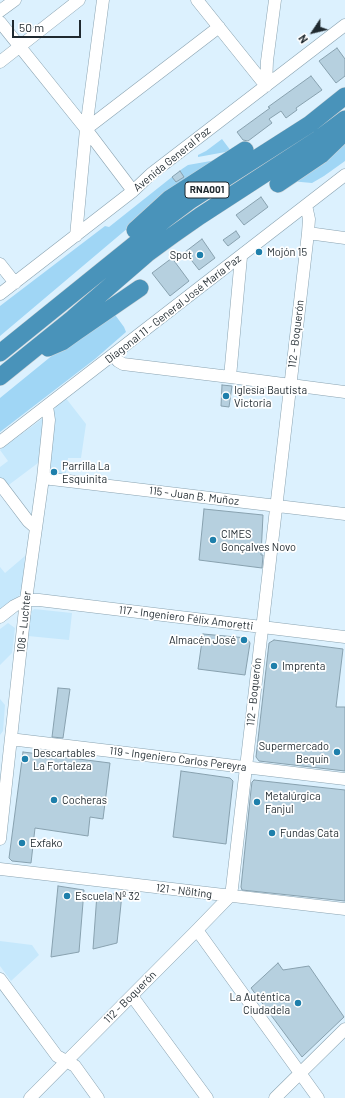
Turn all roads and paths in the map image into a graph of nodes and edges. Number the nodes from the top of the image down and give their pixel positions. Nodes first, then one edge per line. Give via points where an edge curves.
1 (14, 0) edge
2 (79, 0) edge
3 (103, 0) edge
4 (197, 0) edge
5 (275, 0) edge
6 (0, 11) edge
7 (0, 22) edge
8 (345, 25) edge
9 (219, 27) junction
10 (20, 47) junction
11 (0, 62) edge
12 (266, 86) junction
13 (345, 96) edge
14 (345, 119) edge
15 (86, 129) junction
16 (345, 132) edge
17 (245, 150) dead end
18 (345, 176) edge
19 (278, 184) dead end
20 (133, 191) junction
21 (306, 205) junction
22 (308, 233) junction
23 (76, 236) junction
24 (345, 238) edge
25 (241, 257) junction
26 (0, 264) edge
27 (15, 283) junction
28 (140, 288) dead end
29 (75, 292) junction
30 (0, 294) edge
31 (3, 351) edge
32 (113, 355) junction
33 (7, 372) edge
34 (230, 377) junction
35 (290, 384) junction
36 (345, 392) edge
37 (47, 406) junction
38 (0, 442) edge
39 (43, 478) junction
40 (0, 484) edge
41 (277, 505) junction
42 (345, 514) edge
43 (36, 528) junction
44 (26, 600) junction
45 (0, 617) edge
46 (262, 628) junction
47 (345, 637) edge
48 (11, 741) junction
49 (0, 753) edge
50 (8, 767) junction
51 (246, 767) junction
52 (345, 779) edge
53 (0, 839) edge
54 (0, 869) edge
55 (230, 896) junction
56 (345, 909) edge
57 (197, 930) junction
58 (0, 979) edge
59 (132, 996) junction
60 (345, 1028) edge
61 (67, 1061) junction
62 (300, 1073) junction
63 (30, 1098) edge
64 (98, 1098) edge
65 (207, 1098) edge
66 (275, 1098) edge
67 (318, 1098) edge

1 - 6 street
2 - 10 street
3 - 15 street
4 - 9 street
5 - 12 street
7 - 10 street
8 - 12 street, Avenida General Paz
9 - 12 street
9 - 15 street
10 - 11 street
10 - 15 street
12 - 20 street, Avenida General Paz via 151,174
13 - 29 highway, RNA001 via 310,124 167,218
14 - 33 highway, RNA001 via 147,254
15 - 20 street
15 - 23 street
16 - 19 highway via 320,155
17 - 29 highway via 169,199
18 - 21 street, Diagonal 11 - General José María Paz
20 - 23 street, Avenida General Paz
21 - 22 street, 112 - Boquerón
21 - 25 street, Diagonal 11 - General José María Paz
22 - 24 street
22 - 35 street, 112 - Boquerón
23 - 27 street, Avenida General Paz
25 - 32 street, Diagonal 11 - General José María Paz
25 - 34 street
26 - 27 street
27 - 30 street, Avenida General Paz
28 - 33 highway via 62,342
29 - 31 highway, RNA001
32 - 34 street via 123,364
32 - 37 street, Diagonal 11 - General José María Paz
34 - 35 street
35 - 36 street
35 - 41 street, 112 - Boquerón
37 - 38 street, Diagonal 11 - General José María Paz
37 - 39 street, 108 - Luchter via 49,420
39 - 41 street, 115 - Juan B. Muñoz
39 - 43 street, 108 - Luchter
40 - 43 street
41 - 42 street, 115 - Juan B. Muñoz
41 - 46 street, 112 - Boquerón
43 - 44 street, 108 - Luchter
44 - 45 street
44 - 46 street, 117 - Ingeniero Félix Amoretti
44 - 48 street, 108 - Luchter
46 - 47 street, 117 - Ingeniero Félix Amoretti
46 - 51 street, 112 - Boquerón
48 - 49 street
48 - 50 street, 108 - Luchter
48 - 51 street, 119 - Ingeniero Carlos Pereyra
49 - 50 street
50 - 53 street, 108 - Luchter
51 - 52 street, 119 - Ingeniero Carlos Pereyra
51 - 55 street, 112 - Boquerón
54 - 55 street, 121 - Nölting
55 - 56 street, 121 - Nölting
55 - 57 street, 112 - Boquerón
57 - 59 street, 112 - Boquerón
57 - 62 street
58 - 61 street via 56,1056
59 - 61 street, 112 - Boquerón
59 - 65 street
60 - 62 street
61 - 63 street, 112 - Boquerón
61 - 64 street via 75,1066
62 - 66 street
62 - 67 street

